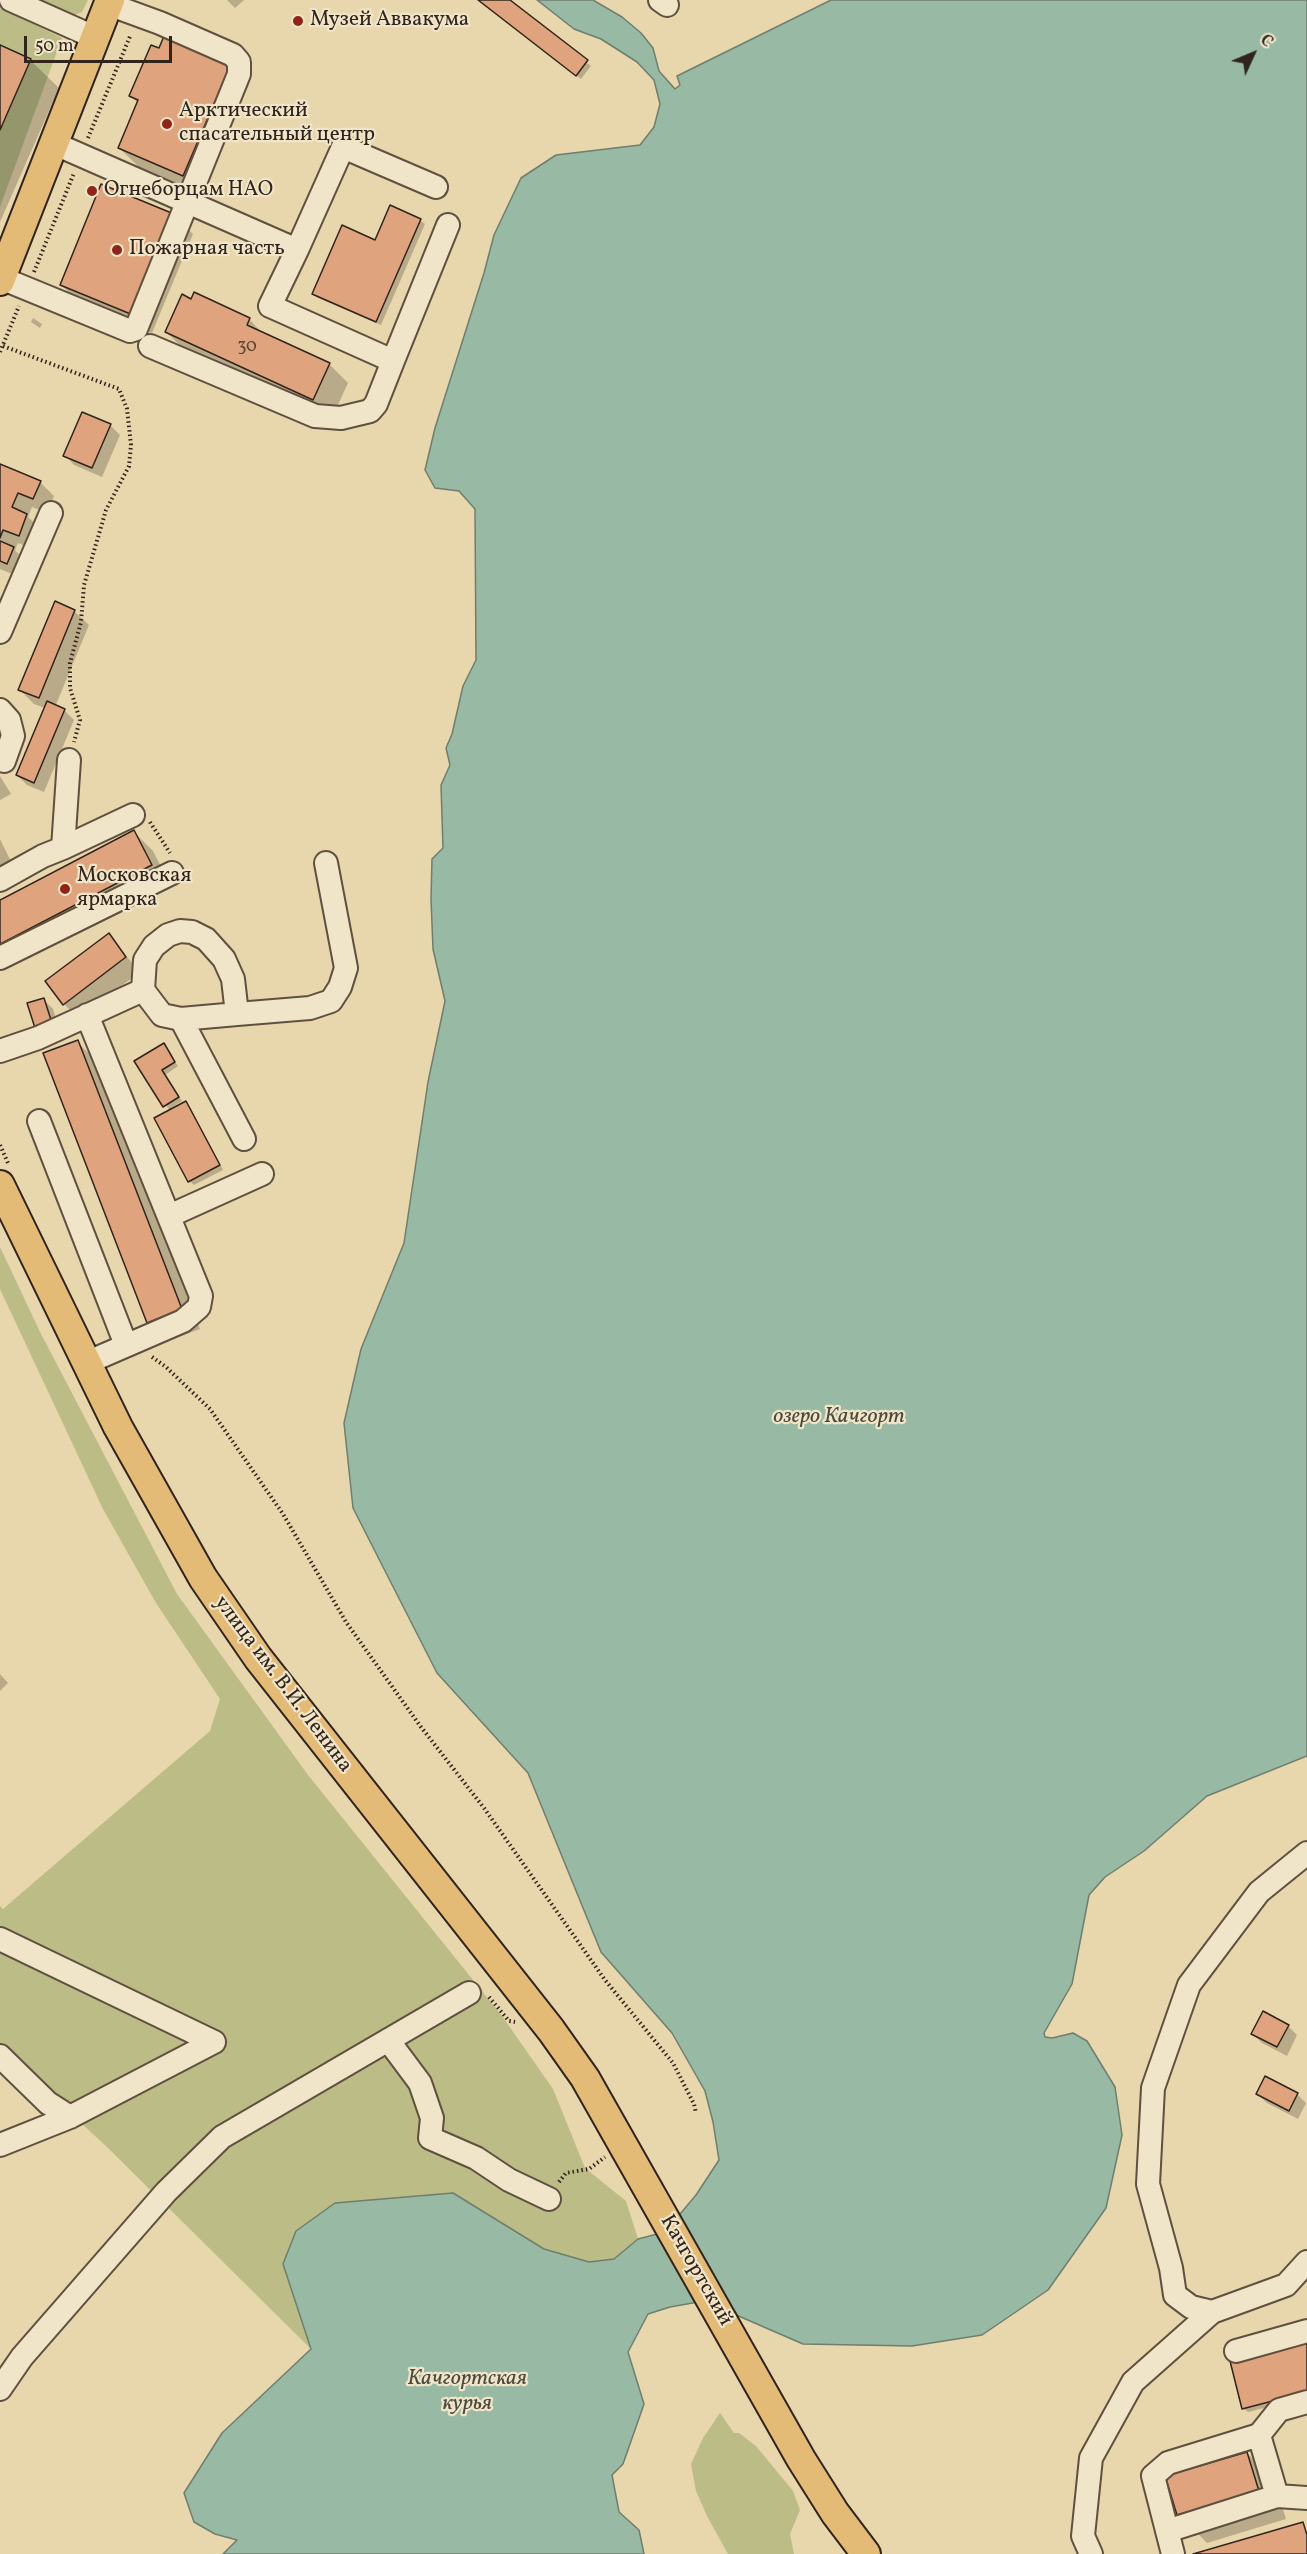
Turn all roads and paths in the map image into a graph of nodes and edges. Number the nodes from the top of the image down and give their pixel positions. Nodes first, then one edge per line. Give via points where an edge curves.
1 (11, 0) edge
2 (109, 2) edge
3 (94, 37) junction
4 (53, 143) junction
5 (436, 187) dead end
6 (189, 202) junction
7 (448, 225) dead end
8 (297, 250) junction
9 (1, 280) edge
10 (3, 346) dead end
11 (150, 346) dead end
12 (393, 361) junction
13 (51, 513) dead end
14 (0, 632) edge
15 (0, 710) edge
16 (69, 760) joint
17 (4, 761) dead end
18 (133, 815) joint
19 (63, 848) junction
20 (326, 863) dead end
21 (172, 873) joint
22 (0, 880) edge
23 (0, 958) edge
24 (143, 990) junction
25 (237, 1014) junction
26 (87, 1015) junction
27 (181, 1019) junction
28 (0, 1051) edge
29 (39, 1121) dead end
30 (244, 1140) dead end
31 (0, 1145) edge
32 (262, 1174) dead end
33 (5, 1175) edge
34 (169, 1216) junction
35 (126, 1346) junction
36 (86, 1363) junction
37 (1307, 1853) edge
38 (0, 1939) edge
39 (469, 1993) joint
40 (525, 2022) dead end
41 (388, 2040) junction
42 (0, 2056) edge
43 (696, 2113) dead end
44 (69, 2117) junction
45 (0, 2145) edge
46 (618, 2149) junction
47 (549, 2199) joint
48 (1307, 2262) edge
49 (1296, 2289) edge
50 (1212, 2312) junction
51 (1307, 2331) edge
52 (1236, 2351) dead end
53 (0, 2389) edge
54 (1307, 2402) edge
55 (1259, 2435) junction
56 (1276, 2496) junction
57 (1307, 2499) edge
58 (1167, 2531) junction
59 (866, 2554) edge
60 (1091, 2554) edge
61 (1173, 2554) edge

1 - 3 street
2 - 3 main road
2 - 6 street via 232,55 238,62 239,74
3 - 4 main road
4 - 6 street
4 - 9 main road
5 - 8 street via 344,147
6 - 8 street
6 - 9 street via 136,329 130,331
7 - 12 street
8 - 12 street via 270,306
10 - 16 path via 119,390 127,409 132,445 129,466 106,510 84,585 81,622 70,663 70,688 80,720
11 - 12 street via 315,416 341,418 369,411 376,404
13 - 14 street
15 - 17 street via 9,720 13,736
16 - 19 street
18 - 19 street
18 - 21 path via 154,825 175,861
19 - 22 street
20 - 25 street via 346,968 340,987 331,1001 310,1008
21 - 23 street
24 - 25 street via 145,960 154,946 168,935 192,932 206,939 224,959 234,979
24 - 26 street
24 - 27 street via 162,1016
25 - 27 street
26 - 28 street
26 - 34 street
27 - 30 street
29 - 35 street
31 - 33 path
32 - 34 street
33 - 36 main road, улица им. В.И. Ленина
34 - 35 street via 201,1296 199,1307 183,1321
35 - 36 street
35 - 43 path via 166,1367 210,1408 283,1514 346,1622 605,1980 673,2063
36 - 46 main road, улица им. В.И. Ленина via 203,1578 258,1658 551,2030 585,2078
37 - 50 street via 1259,1892 1189,1985 1153,2088 1148,2184 1175,2295 1191,2307
38 - 44 street via 214,2042
39 - 40 path via 482,1989 509,2021
39 - 41 street
41 - 47 street via 420,2083 432,2118 430,2138 476,2158 509,2180
41 - 53 street via 222,2138 166,2192 22,2357
42 - 44 street via 48,2103
44 - 45 street
46 - 47 path via 590,2169 566,2173
46 - 59 main road, Качгортский via 801,2459
48 - 49 street
49 - 50 street
50 - 60 street via 1133,2382 1091,2458 1083,2535
51 - 52 street
54 - 55 street via 1279,2410
55 - 56 street
55 - 58 street via 1168,2463 1153,2476
56 - 57 street
56 - 58 street
58 - 61 street

